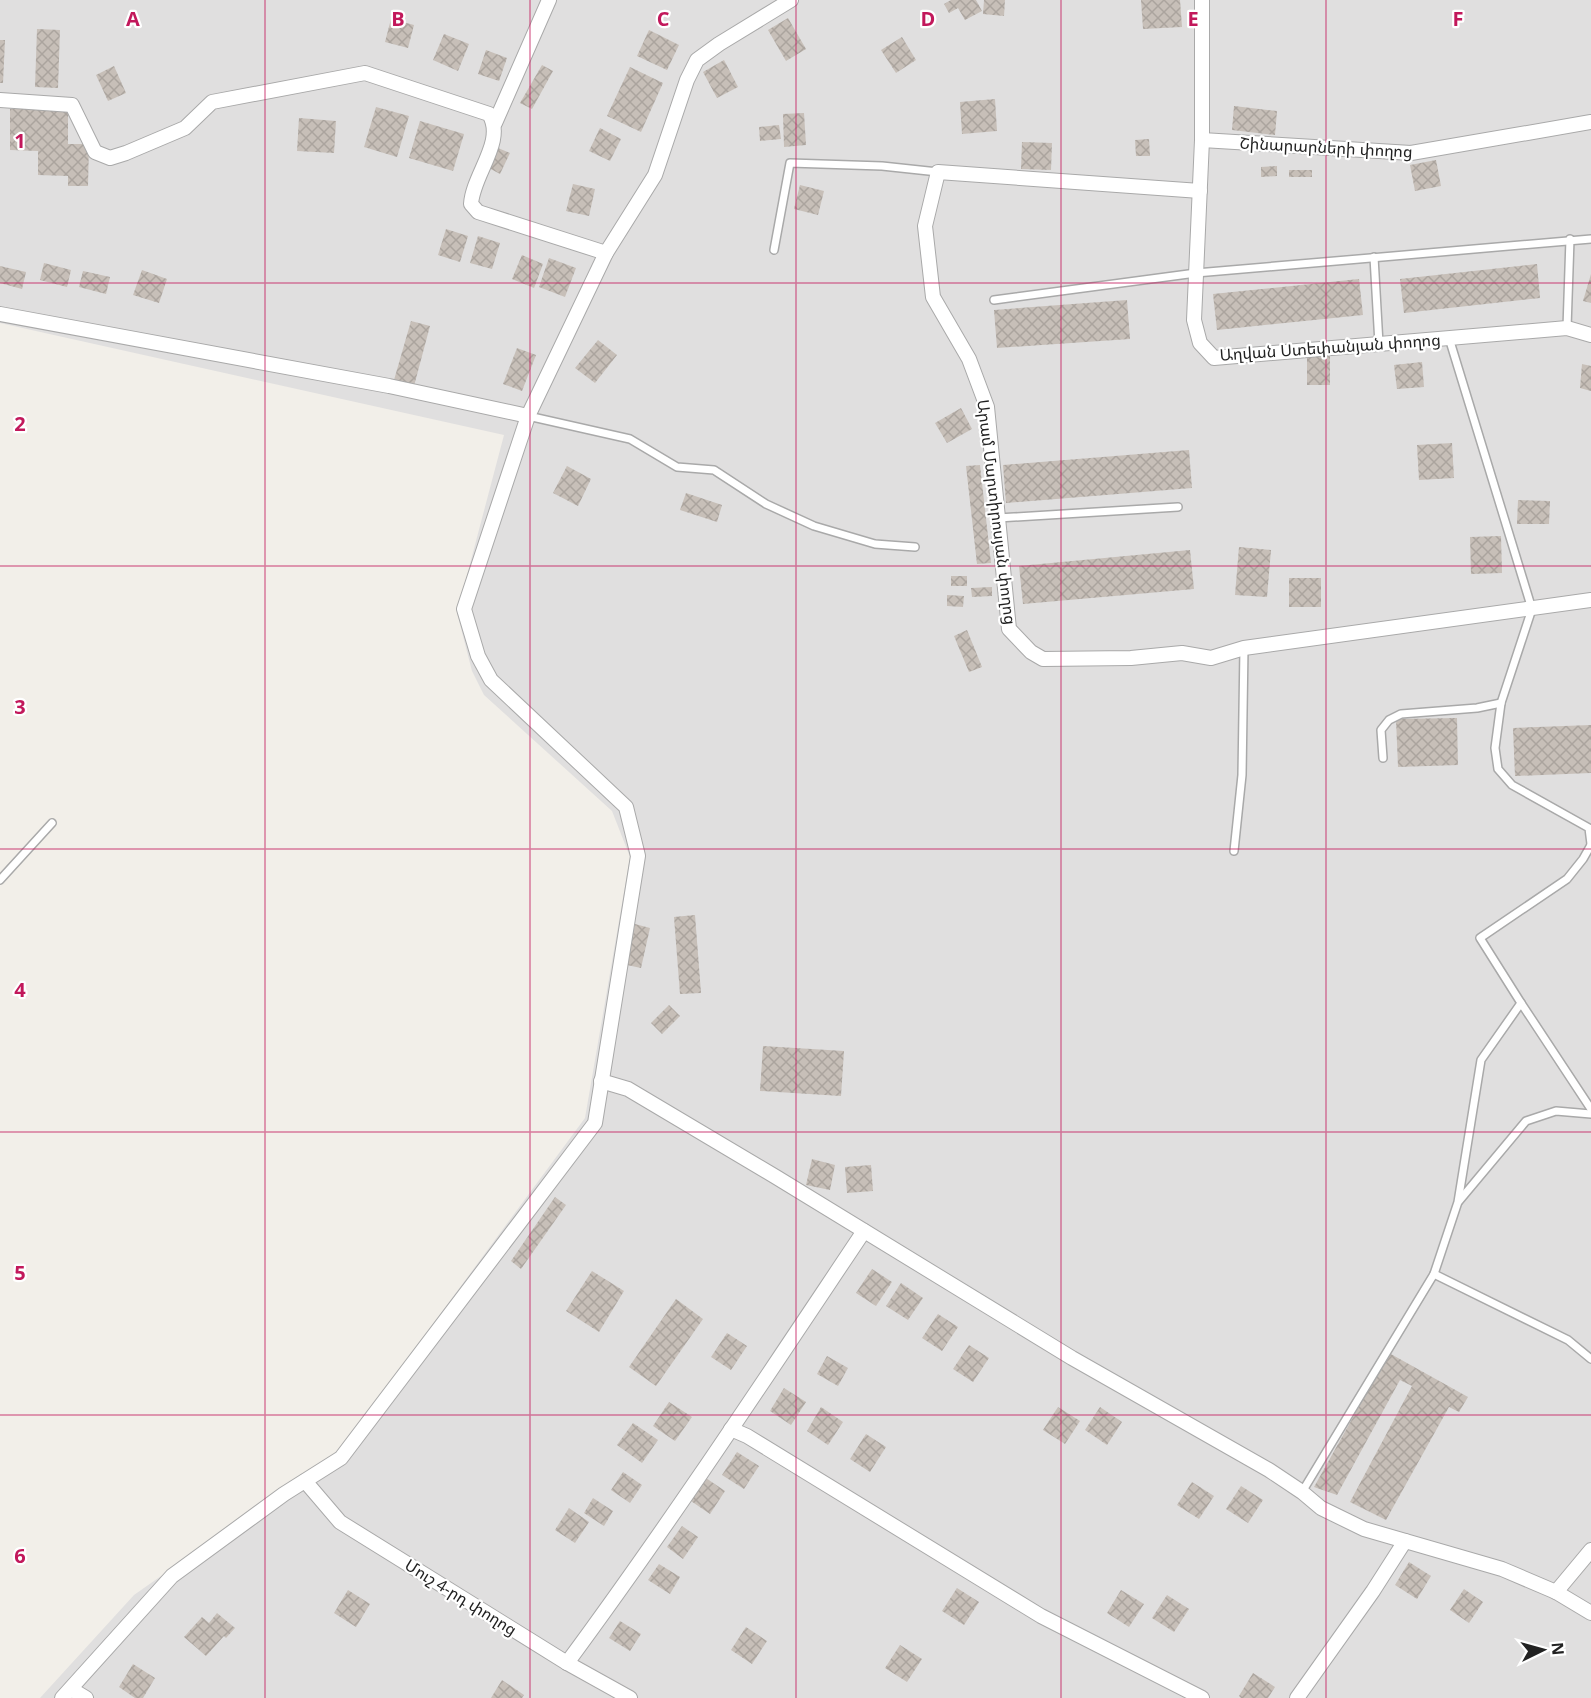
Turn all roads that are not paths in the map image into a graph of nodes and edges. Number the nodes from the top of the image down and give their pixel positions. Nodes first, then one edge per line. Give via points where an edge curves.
1 (549, 0) edge
2 (791, 0) edge
3 (1202, 0) edge
4 (0, 100) edge
5 (1591, 122) edge
6 (495, 123) junction
7 (1202, 140) junction
8 (938, 172) junction
9 (1200, 191) junction
10 (1570, 239) junction
11 (1591, 239) edge
12 (774, 250) dead end
13 (606, 253) junction
14 (1374, 257) junction
15 (1196, 273) junction
16 (994, 300) dead end
17 (0, 314) edge
18 (1567, 328) junction
19 (1591, 335) edge
20 (1449, 338) junction
21 (1379, 344) junction
22 (528, 416) junction
23 (1178, 507) dead end
24 (998, 518) junction
25 (915, 547) dead end
26 (1591, 600) edge
27 (1532, 609) junction
28 (1244, 648) junction
29 (1501, 703) junction
30 (1383, 758) dead end
31 (52, 822) dead end
32 (1591, 845) edge
33 (1234, 851) dead end
34 (0, 880) edge
35 (1521, 1003) junction
36 (601, 1081) junction
37 (1591, 1109) edge
38 (1591, 1114) edge
39 (1458, 1202) junction
40 (864, 1231) junction
41 (1434, 1274) junction
42 (1591, 1359) edge
43 (731, 1429) junction
44 (305, 1481) junction
45 (1302, 1492) junction
46 (1405, 1541) junction
47 (1591, 1550) edge
48 (1557, 1592) junction
49 (1591, 1613) edge
50 (567, 1663) junction
51 (66, 1693) edge
52 (87, 1698) edge
53 (630, 1698) edge
54 (1202, 1698) edge
55 (1297, 1698) edge

1 - 6 street
2 - 13 street via 697,60 655,175
3 - 7 street, Աղվան Ստեփանյան փողոց
4 - 6 street via 72,105 95,152 110,158 185,128 212,102 365,73 489,114
5 - 7 street, Շինարարների փողոց via 1411,153
6 - 13 street via 495,138 472,192 471,204 478,213
7 - 9 street, Աղվան Ստեփանյան փողոց
8 - 9 street
8 - 12 lane via 790,163
8 - 24 street, Արամ Մարտիրոսյան փողոց via 925,226 933,297 969,359 987,407
9 - 15 street, Աղվան Ստեփանյան փողոց
10 - 11 lane
10 - 14 lane
10 - 18 lane
13 - 22 street
14 - 15 lane
14 - 21 lane
15 - 16 lane
15 - 21 street, Աղվան Ստեփանյան փողոց via 1194,320 1200,343 1214,358
17 - 22 street
18 - 19 street, Աղվան Ստեփանյան փողոց
18 - 20 street, Աղվան Ստեփանյան փողոց
20 - 21 street, Աղվան Ստեփանյան փողոց
20 - 27 lane
22 - 25 lane via 630,439 677,467 714,470 766,504 814,526 875,544
22 - 36 street via 464,609 478,656 491,680 627,807 638,856
23 - 24 lane
24 - 28 street, Արամ Մարտիրոսյան փողոց via 1009,629 1043,659 1182,653 1211,658
26 - 27 street
27 - 28 street
27 - 29 lane
28 - 33 lane via 1242,775
29 - 30 lane via 1401,714 1389,720 1382,730
29 - 32 lane via 1495,748 1498,769 1512,785 1588,828
31 - 34 lane
32 - 35 lane via 1567,879 1480,938
35 - 37 lane
35 - 39 lane via 1481,1060
36 - 40 street via 628,1089
36 - 44 street via 595,1123 342,1458
38 - 39 lane via 1556,1111 1526,1121
39 - 41 lane
40 - 43 street
40 - 45 street
41 - 42 lane via 1568,1340
41 - 45 lane
43 - 50 street
43 - 54 street via 1041,1616
44 - 50 street, Մուշ 4-րդ փողոց via 340,1522
44 - 51 street via 172,1576
45 - 46 street via 1321,1508 1364,1529
46 - 48 street via 1502,1569
46 - 55 street
47 - 48 street
48 - 49 street
50 - 53 street, Մուշ 4-րդ փողոց
51 - 52 street

